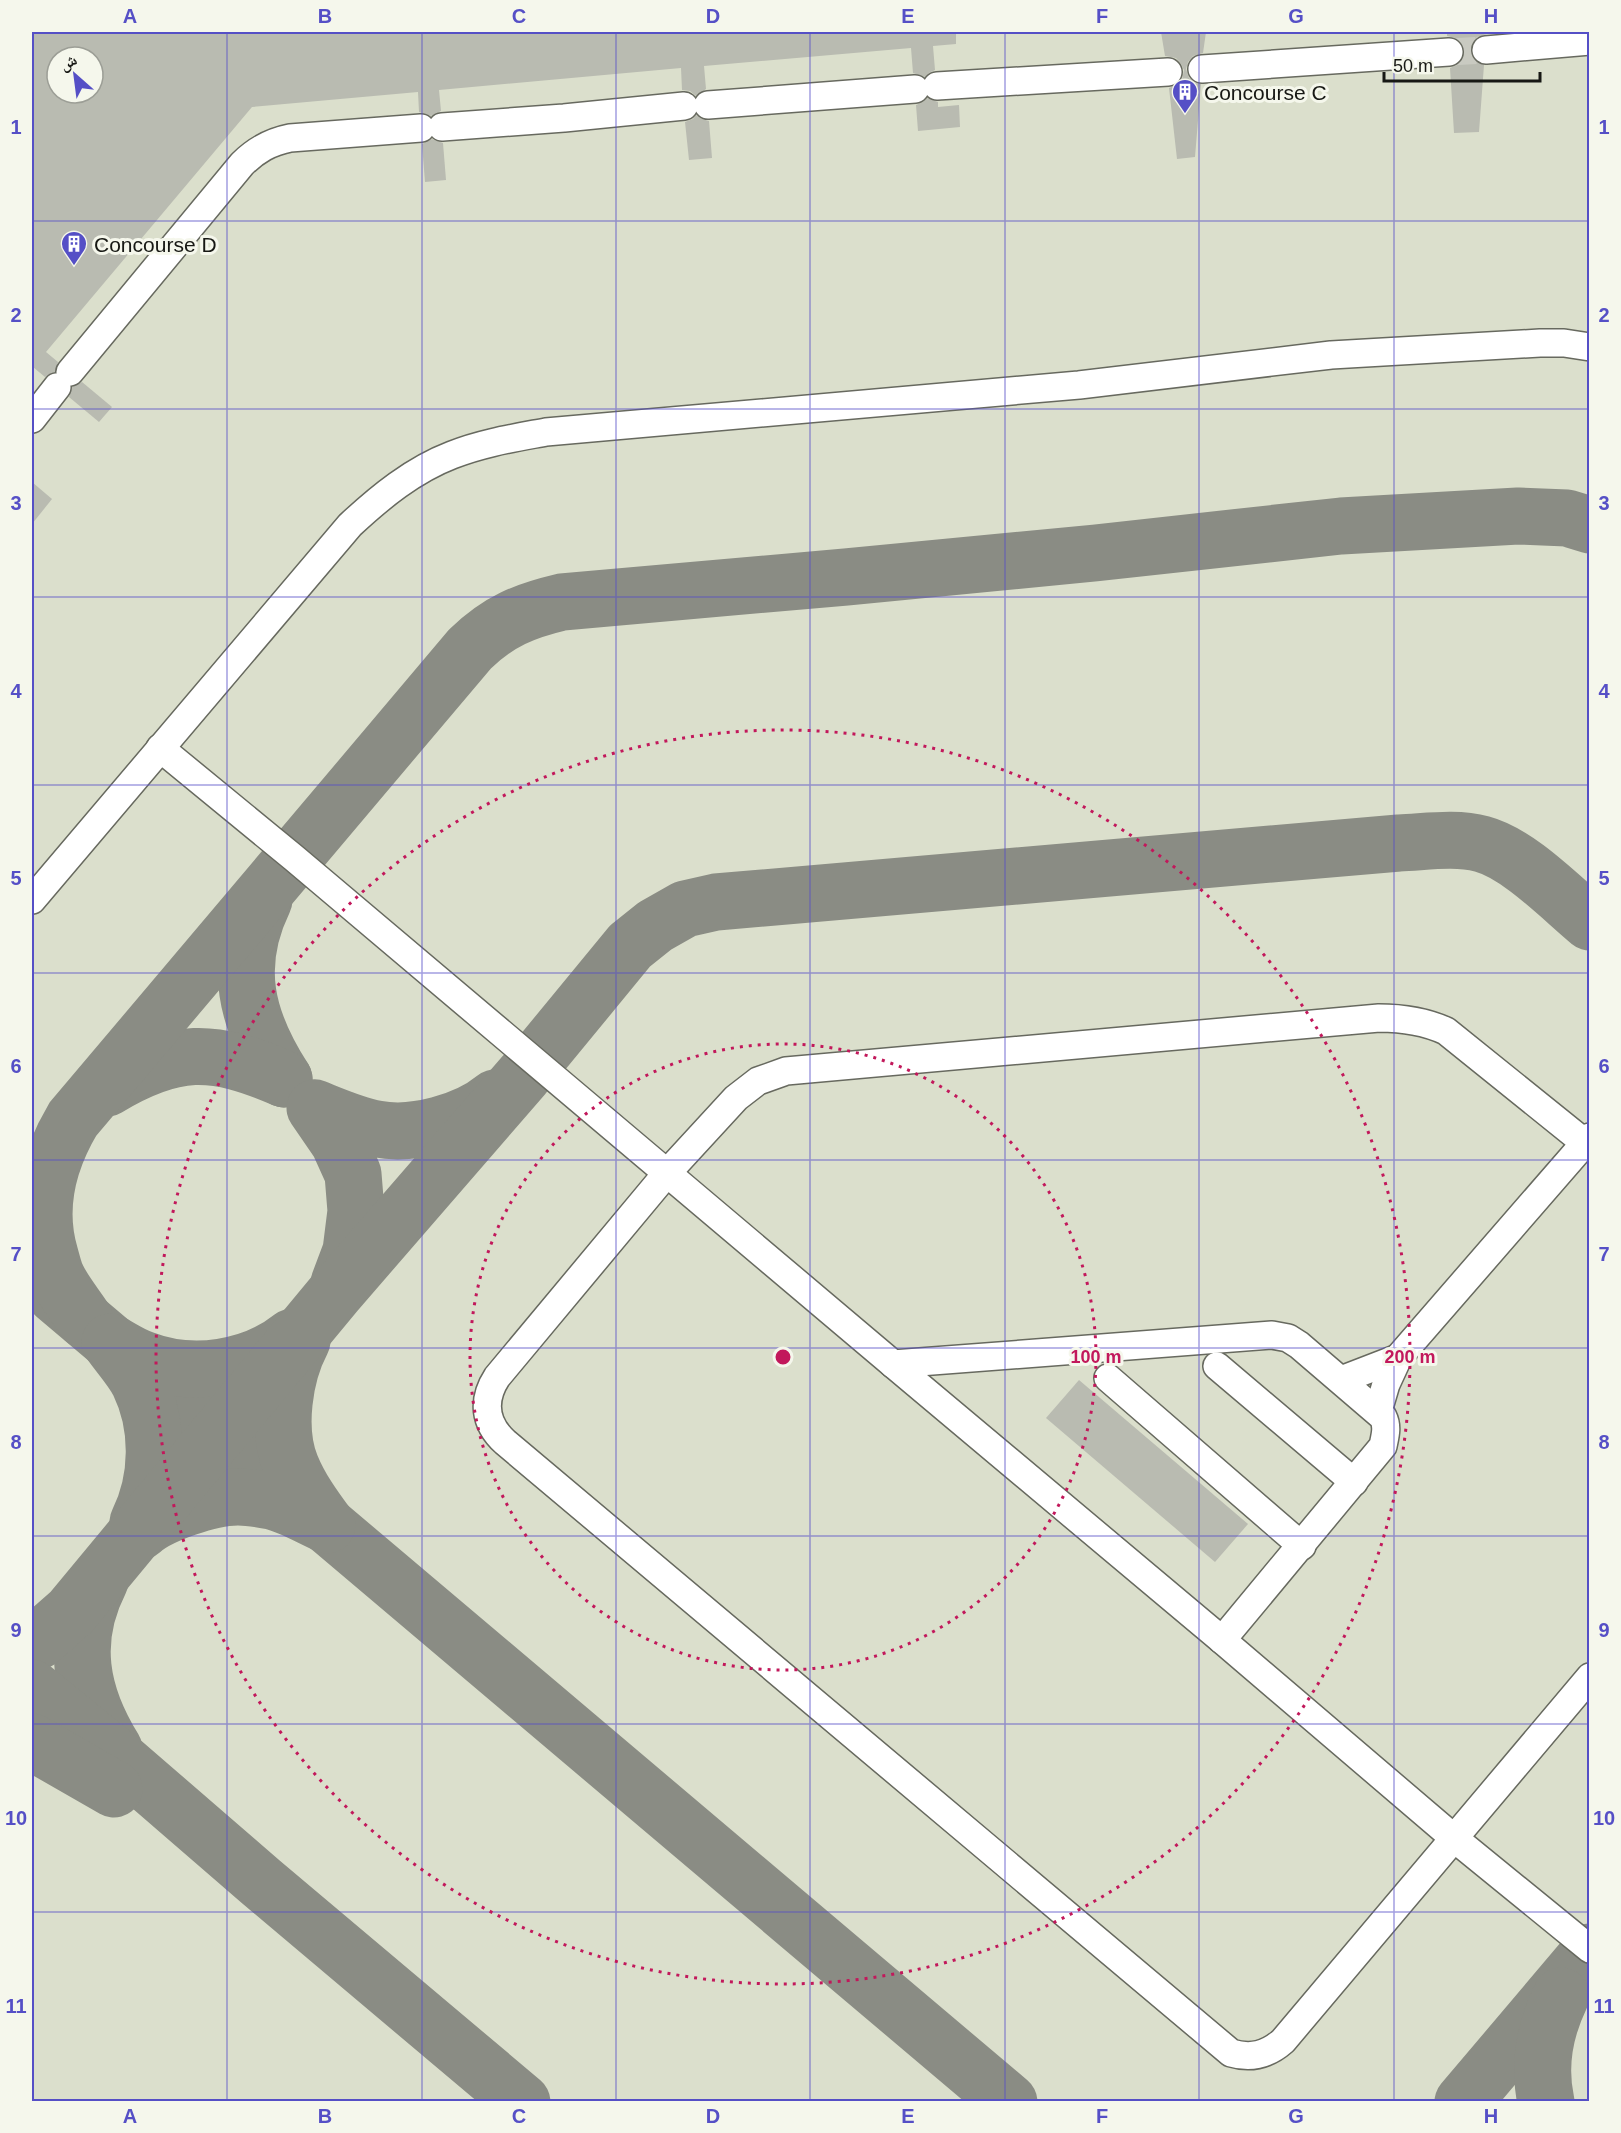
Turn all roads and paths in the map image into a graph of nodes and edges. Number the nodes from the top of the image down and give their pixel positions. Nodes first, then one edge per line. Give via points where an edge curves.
1 (1590, 40) edge
2 (1486, 51) tunnel mouth
3 (1449, 52) tunnel mouth
4 (1202, 69) dead end
5 (1168, 72) dead end
6 (1590, 347) edge
7 (32, 419) edge
8 (160, 748) junction
9 (32, 900) edge
10 (1588, 1142) edge
11 (667, 1173) junction
12 (1398, 1358) junction
13 (892, 1364) junction
14 (1216, 1366) dead end
15 (1108, 1378) dead end
16 (1341, 1380) junction
17 (1378, 1412) junction
18 (1354, 1482) junction
19 (1302, 1546) junction
20 (1222, 1640) junction
21 (1590, 1677) edge
22 (1455, 1839) junction
23 (1590, 1949) edge

1 - 2 lane
3 - 4 lane
5 - 7 lane via 290,138 270,143 242,164
6 - 8 lane via 1540,343 1331,355 1079,385 546,432 473,447 421,470 350,525
8 - 9 lane
8 - 11 lane
10 - 11 lane via 1446,1031 1419,1021 1379,1018 786,1071 746,1088
10 - 12 lane
11 - 13 lane
11 - 22 lane via 491,1387 488,1417 505,1442 1231,2053 1256,2056 1283,2042
12 - 16 lane
12 - 17 lane
13 - 16 lane via 1272,1335 1299,1345
13 - 20 lane
14 - 18 lane
15 - 19 lane
16 - 17 lane
17 - 18 lane via 1386,1423 1383,1446
18 - 19 lane
19 - 20 lane
20 - 22 lane
21 - 22 lane
22 - 23 lane

